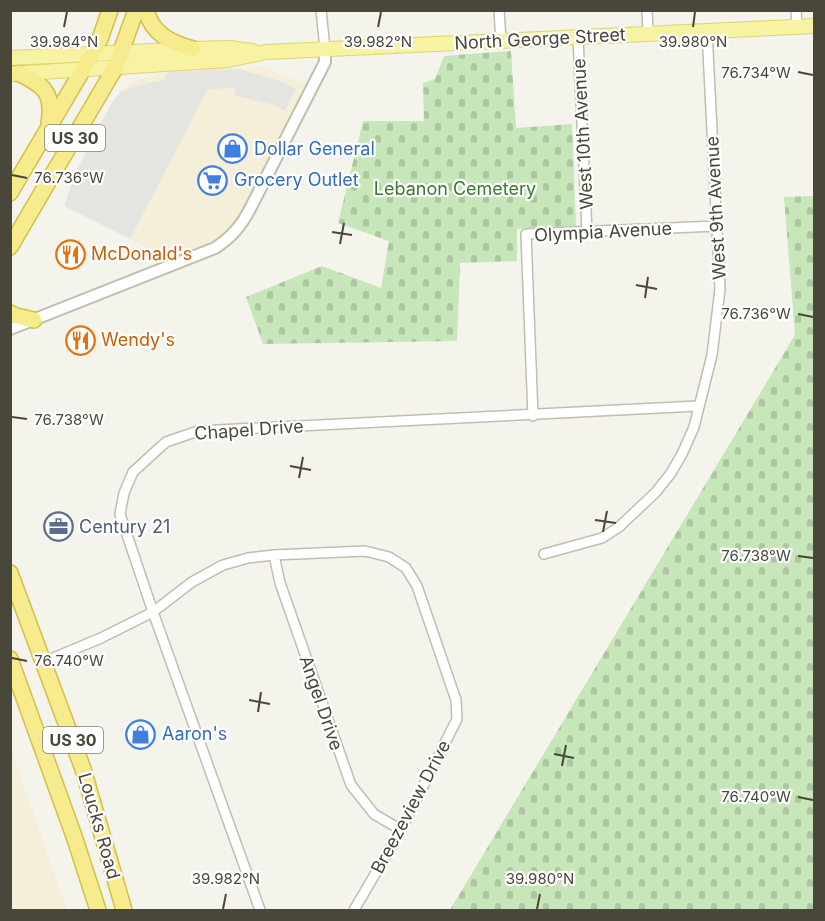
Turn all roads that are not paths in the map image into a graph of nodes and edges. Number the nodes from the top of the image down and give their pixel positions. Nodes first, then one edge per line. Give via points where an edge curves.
1 (110, 10) edge
2 (136, 10) edge
3 (146, 10) edge
4 (321, 10) edge
5 (499, 10) edge
6 (647, 10) edge
7 (796, 10) edge
8 (814, 26) edge
9 (797, 27) junction
10 (707, 31) junction
11 (648, 33) junction
12 (578, 37) junction
13 (501, 41) junction
14 (193, 49) junction
15 (325, 49) junction
16 (266, 52) junction
17 (122, 53) junction
18 (92, 54) junction
19 (10, 58) edge
20 (115, 68) junction
21 (83, 70) junction
22 (14, 74) edge
23 (49, 126) junction
24 (10, 193) edge
25 (717, 226) junction
26 (587, 232) junction
27 (10, 247) edge
28 (10, 313) edge
29 (34, 320) junction
30 (10, 329) edge
31 (698, 406) junction
32 (533, 416) junction
33 (544, 554) dead end
34 (274, 555) junction
35 (10, 573) edge
36 (153, 612) junction
37 (10, 659) edge
38 (44, 662) junction
39 (401, 830) junction
40 (98, 910) edge
41 (124, 910) edge
42 (260, 910) edge
43 (354, 910) edge

1 - 18 highway, US 30
2 - 17 highway, US 30
3 - 14 highway via 149,20 172,43
4 - 15 street
5 - 13 street
6 - 11 street
7 - 9 street
8 - 9 main road, North George Street
9 - 10 main road, North George Street
10 - 11 main road, North George Street
10 - 25 street, West 9th Avenue
11 - 12 main road, North George Street
12 - 13 main road, North George Street
12 - 26 street, West 10th Avenue
13 - 15 main road, North George Street
14 - 16 main road, North George Street
14 - 17 main road, North George Street
15 - 16 main road, North George Street
15 - 29 street via 325,62 241,226 229,239
16 - 20 main road, North George Street via 228,60
17 - 18 main road, North George Street
17 - 20 highway, US 30
18 - 19 main road, North George Street
18 - 21 highway, US 30
20 - 21 main road, North George Street
20 - 27 highway, US 30
21 - 22 main road, North George Street
21 - 23 highway, US 30
22 - 23 highway via 36,81 46,90 51,108
23 - 24 highway, US 30
25 - 26 street, Olympia Avenue
25 - 31 street, West 9th Avenue via 719,305 712,355
26 - 32 street, Olympia Avenue via 526,234
28 - 29 highway
29 - 30 street
31 - 32 street, Chapel Drive
31 - 33 street, West 9th Avenue via 682,454 656,492 619,528 602,538
32 - 36 street, Chapel Drive via 198,431 166,442 133,472 120,514
34 - 36 street via 223,565 192,582
34 - 39 street, Angel Drive via 283,594 351,785 374,814
34 - 39 street, Breezeview Drive via 365,551 389,557 406,568 417,586 456,700 457,719
35 - 38 highway, Loucks Road / US 30
36 - 38 street
36 - 42 street, Chapel Drive
37 - 40 highway, Loucks Road / US 30
38 - 41 highway, Loucks Road / US 30 via 83,769
39 - 43 street, Breezeview Drive

